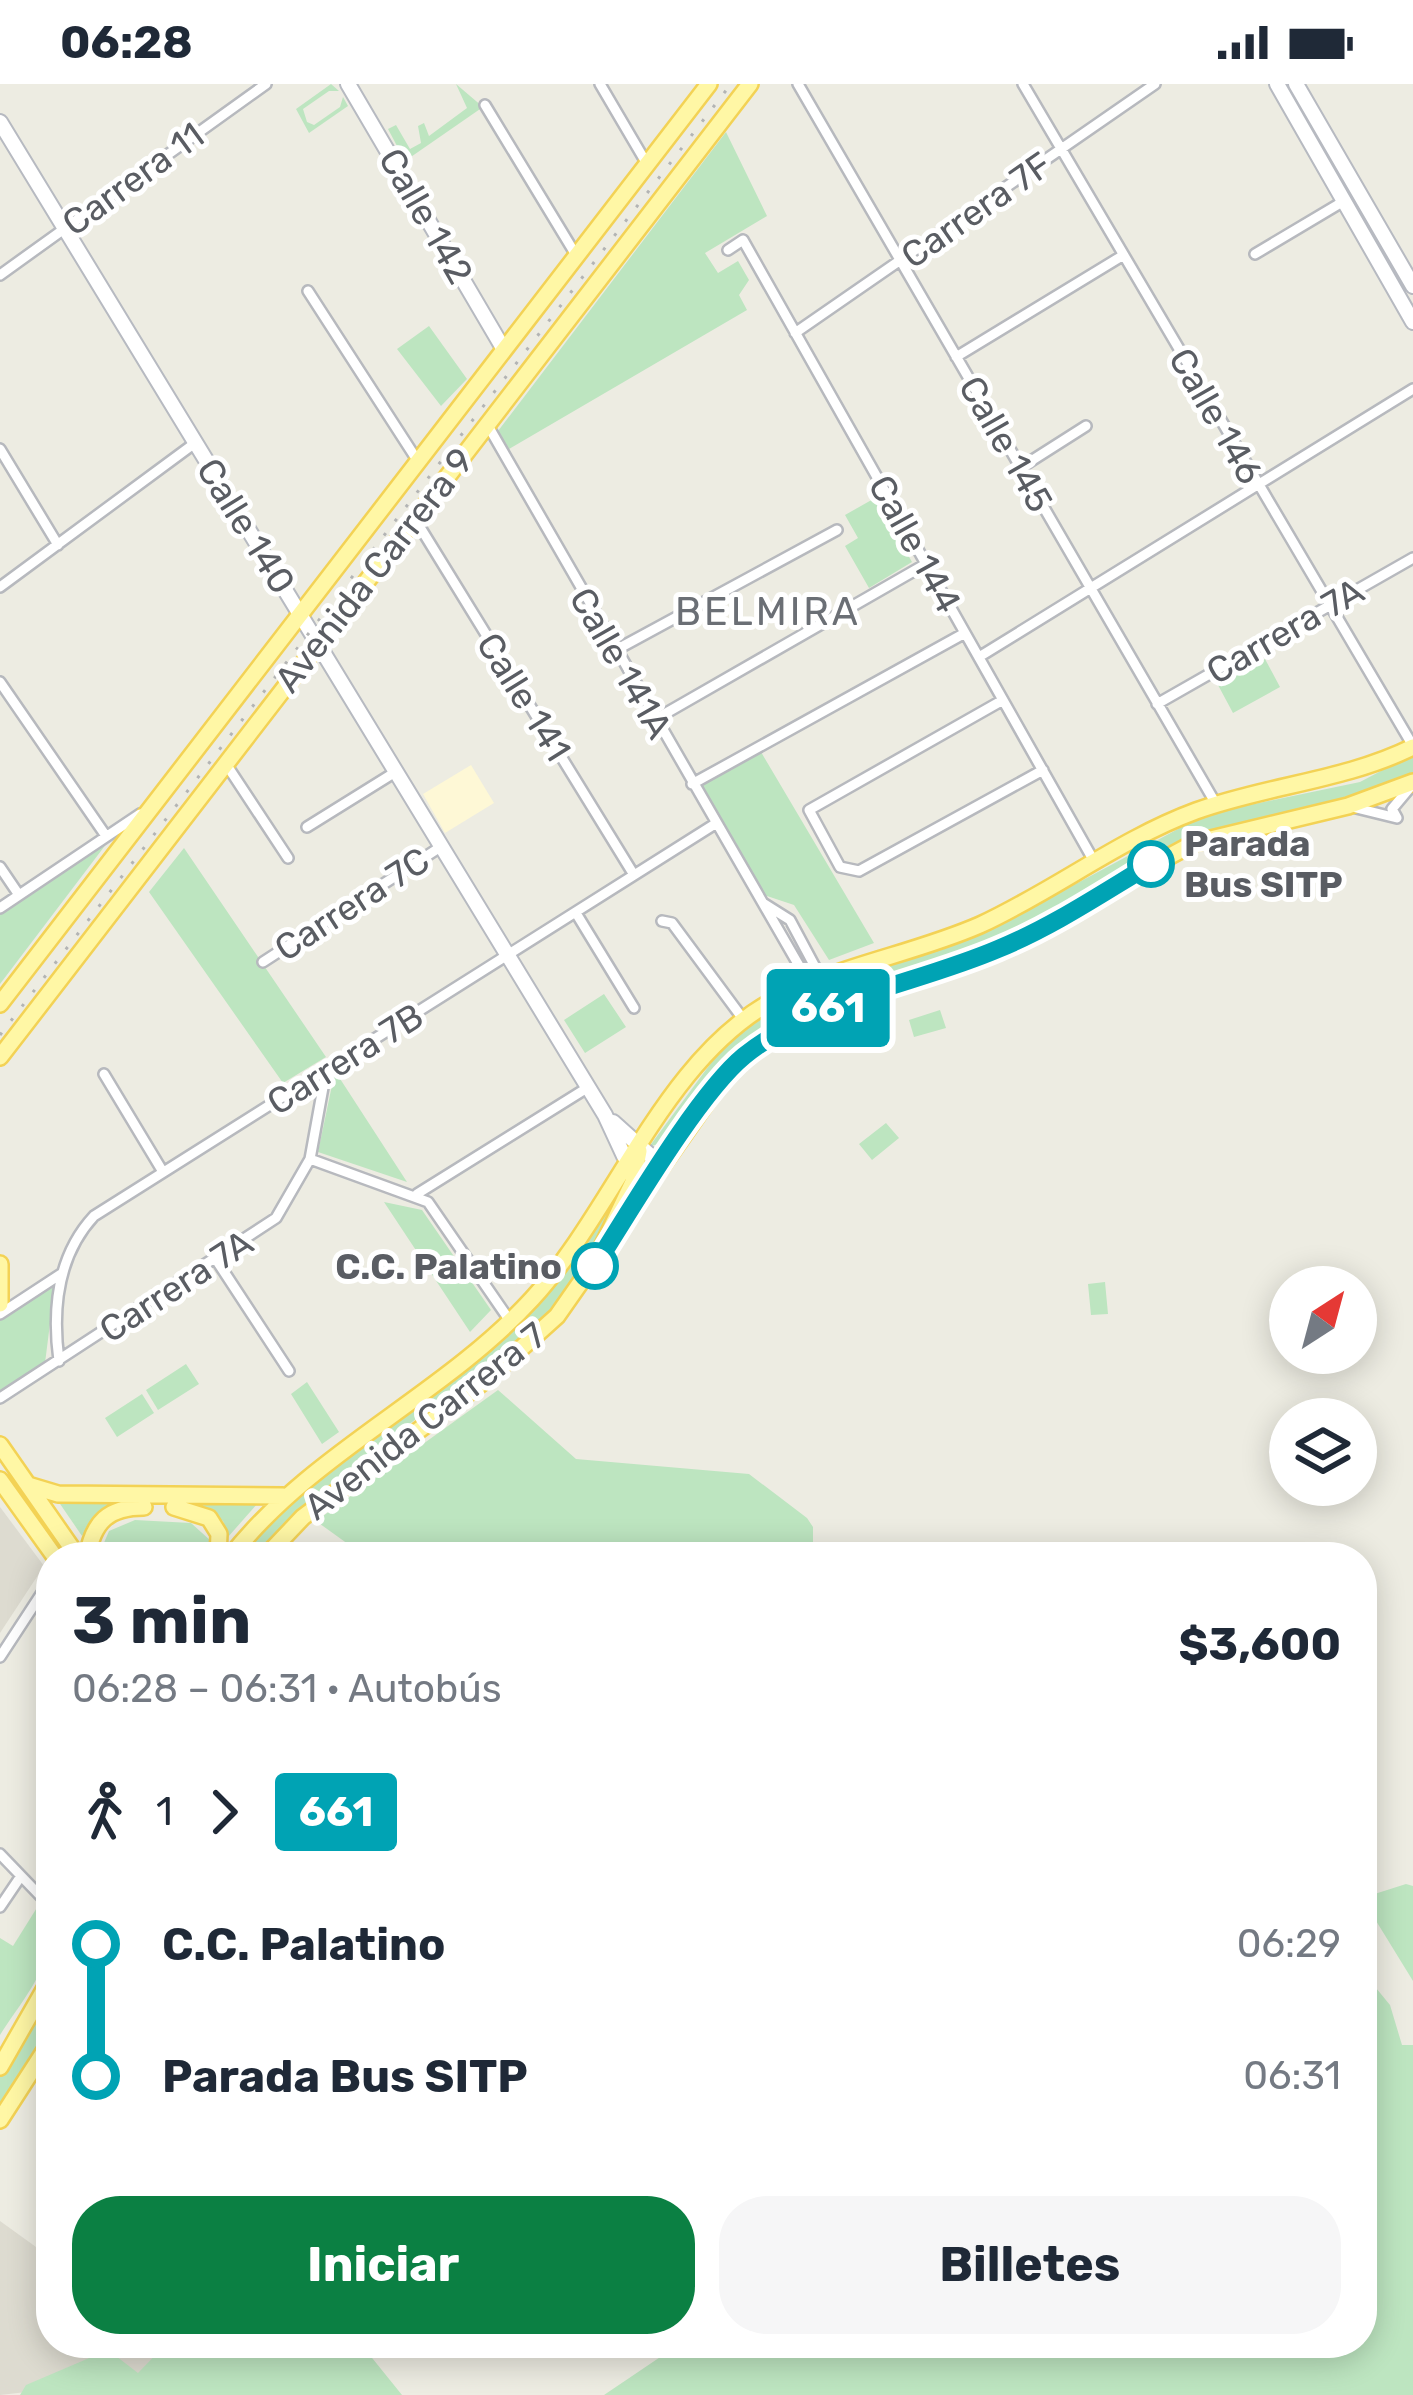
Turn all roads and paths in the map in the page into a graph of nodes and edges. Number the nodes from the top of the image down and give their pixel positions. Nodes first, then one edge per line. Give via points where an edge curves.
1 (266, 84) edge
2 (348, 84) edge
3 (600, 84) edge
4 (709, 84) edge
5 (750, 84) edge
6 (798, 84) edge
7 (1023, 84) edge
8 (1155, 84) edge
9 (1277, 84) edge
10 (1296, 84) edge
11 (485, 105) dead end
12 (0, 122) edge
13 (1062, 150) junction
14 (647, 164) junction
15 (1344, 201) junction
16 (65, 227) junction
17 (728, 250) dead end
18 (1255, 254) dead end
19 (576, 255) junction
20 (1122, 256) junction
21 (901, 262) junction
22 (0, 275) edge
23 (1413, 286) edge
24 (308, 291) dead end
25 (1413, 322) edge
26 (795, 332) junction
27 (503, 348) junction
28 (956, 357) junction
29 (1413, 389) edge
30 (487, 424) junction
31 (1086, 426) dead end
32 (195, 443) junction
33 (0, 449) edge
34 (419, 463) junction
35 (1020, 468) junction
36 (1256, 486) junction
37 (415, 519) junction
38 (837, 530) dead end
39 (58, 544) junction
40 (1413, 558) edge
41 (926, 564) junction
42 (0, 587) edge
43 (1088, 590) junction
44 (1329, 606) junction
45 (301, 615) junction
46 (965, 633) junction
47 (319, 644) junction
48 (614, 651) junction
49 (979, 657) junction
50 (0, 682) edge
51 (1003, 700) junction
52 (1157, 704) junction
53 (654, 720) junction
54 (1413, 747) edge
55 (226, 764) junction
56 (1042, 770) junction
57 (397, 771) junction
58 (1413, 783) edge
59 (692, 784) junction
60 (154, 804) junction
61 (1216, 804) junction
62 (1348, 806) junction
63 (715, 824) junction
64 (307, 827) dead end
65 (106, 836) junction
66 (442, 846) junction
67 (288, 859) dead end
68 (1095, 863) junction
69 (0, 867) edge
70 (634, 874) junction
71 (19, 895) junction
72 (758, 900) junction
73 (0, 908) edge
74 (576, 913) junction
75 (662, 921) dead end
76 (509, 957) junction
77 (263, 962) dead end
78 (815, 981) junction
79 (0, 1004) edge
80 (634, 1008) dead end
81 (742, 1019) junction
82 (0, 1057) edge
83 (326, 1071) junction
84 (104, 1074) dead end
85 (587, 1088) junction
86 (310, 1159) junction
87 (635, 1159) junction
88 (164, 1172) junction
89 (658, 1172) junction
90 (417, 1194) junction
91 (600, 1258) junction
92 (218, 1261) junction
93 (0, 1264) edge
94 (61, 1274) junction
95 (0, 1304) edge
96 (0, 1314) edge
97 (510, 1321) junction
98 (59, 1361) junction
99 (290, 1371) dead end
100 (0, 1398) edge
101 (0, 1445) edge
102 (0, 1480) edge
103 (28, 1485) junction
104 (286, 1496) junction
105 (44, 1542) edge
106 (71, 1542) edge
107 (89, 1542) edge
108 (219, 1542) edge
109 (244, 1542) edge
110 (280, 1542) edge
111 (36, 1603) edge
112 (0, 1657) edge
113 (0, 1854) edge
114 (21, 1876) junction
115 (36, 1892) edge
116 (0, 1907) edge
117 (36, 2004) edge
118 (36, 2064) edge
119 (0, 2067) edge
120 (0, 2120) edge

1 - 16 street, Carrera 11
2 - 27 street, Calle 142
3 - 14 street
4 - 14 main road, Avenida Carrera 9
5 - 30 main road, Avenida Carrera 9
6 - 21 street, Calle 145
7 - 13 street, Calle 146
8 - 13 street, Carrera 7F
9 - 15 street
10 - 23 street
11 - 19 street
12 - 16 street, Calle 140
13 - 20 street, Calle 146
13 - 21 street, Carrera 7F
14 - 19 main road, Avenida Carrera 9
15 - 18 street
15 - 25 street
16 - 22 street, Carrera 11
16 - 32 street, Calle 140
17 - 26 street, Calle 144 via 743,240
19 - 27 main road, Avenida Carrera 9
20 - 28 street
20 - 36 street, Calle 146
21 - 26 street, Carrera 7F
21 - 28 street, Calle 145
24 - 34 street
26 - 41 street, Calle 144
27 - 34 main road, Avenida Carrera 9
28 - 35 street, Calle 145
29 - 36 street
30 - 37 main road, Avenida Carrera 9
30 - 48 street, Calle 141A
31 - 35 street
32 - 39 street
32 - 45 street, Calle 140
33 - 39 street
34 - 45 main road, Avenida Carrera 9
35 - 43 street, Calle 145
36 - 43 street
36 - 44 street, Calle 146
37 - 47 main road, Avenida Carrera 9
37 - 70 street, Calle 141
38 - 48 street
39 - 42 street
40 - 44 street, Carrera 7A
41 - 46 street, Calle 144
41 - 53 street
43 - 49 street
43 - 52 street, Calle 145
44 - 52 street, Carrera 7A
44 - 54 street, Calle 146
45 - 47 street, Calle 140
45 - 60 main road, Avenida Carrera 9
46 - 49 street, Calle 144
46 - 59 street
47 - 55 main road, Avenida Carrera 9
47 - 57 street, Calle 140
48 - 53 street, Calle 141A
49 - 51 street, Calle 144
50 - 65 street
51 - 56 street, Calle 144
51 - 56 street via 809,810 849,872
52 - 61 street, Calle 145
53 - 59 street, Calle 141A
54 - 61 main road, Avenida Carrera 7 via 1348,774
55 - 67 street
55 - 82 main road, Avenida Carrera 9
56 - 68 street, Calle 144
57 - 64 street
57 - 66 street, Calle 140
58 - 62 main road, Avenida Carrera 7
58 - 62 street via 1392,809 1397,818
59 - 63 street, Calle 141A
60 - 65 street
60 - 79 main road, Avenida Carrera 9
61 - 68 main road, Avenida Carrera 7
62 - 89 main road, Avenida Carrera 7 via 1194,843 998,950 806,1017 727,1073
63 - 70 street, Carrera 7B
63 - 72 street, Calle 141A
65 - 71 street
66 - 76 street, Calle 140
66 - 77 street, Carrera 7C
68 - 78 main road, Avenida Carrera 7 via 962,933
69 - 71 street
70 - 74 street, Carrera 7B
71 - 73 street
72 - 78 street, Calle 141A
72 - 78 street, Calle 141A via 790,920
74 - 76 street, Carrera 7B
74 - 80 street
75 - 81 street via 672,923
76 - 83 street, Carrera 7B
76 - 85 street, Calle 140
78 - 81 main road, Avenida Carrera 7
81 - 87 main road, Avenida Carrera 7 via 702,1058
83 - 86 street, Carrera 7A
83 - 88 street, Carrera 7B
84 - 88 street
85 - 87 street, Calle 140
85 - 90 street
86 - 90 street
86 - 92 street, Carrera 7A via 276,1218
87 - 89 street, Calle 140
87 - 91 main road
87 - 97 main road, Avenida Carrera 7
88 - 94 street, Carrera 7B via 94,1216
89 - 91 main road, Avenida Carrera 7
90 - 97 street
91 - 110 main road, Avenida Carrera 7 via 526,1346
92 - 98 street, Carrera 7A
92 - 99 street
93 - 95 main road
94 - 96 street, Carrera 7B
94 - 98 street
97 - 104 main road, Avenida Carrera 7
98 - 100 street, Carrera 7A
101 - 103 main road
102 - 105 main road
103 - 104 main road via 78,1495
103 - 106 main road
104 - 109 main road, Avenida Carrera 7
107 - 108 main road via 106,1515 149,1507 204,1514
111 - 112 street
113 - 114 street
114 - 115 street
114 - 116 street
117 - 119 main road
118 - 120 main road

